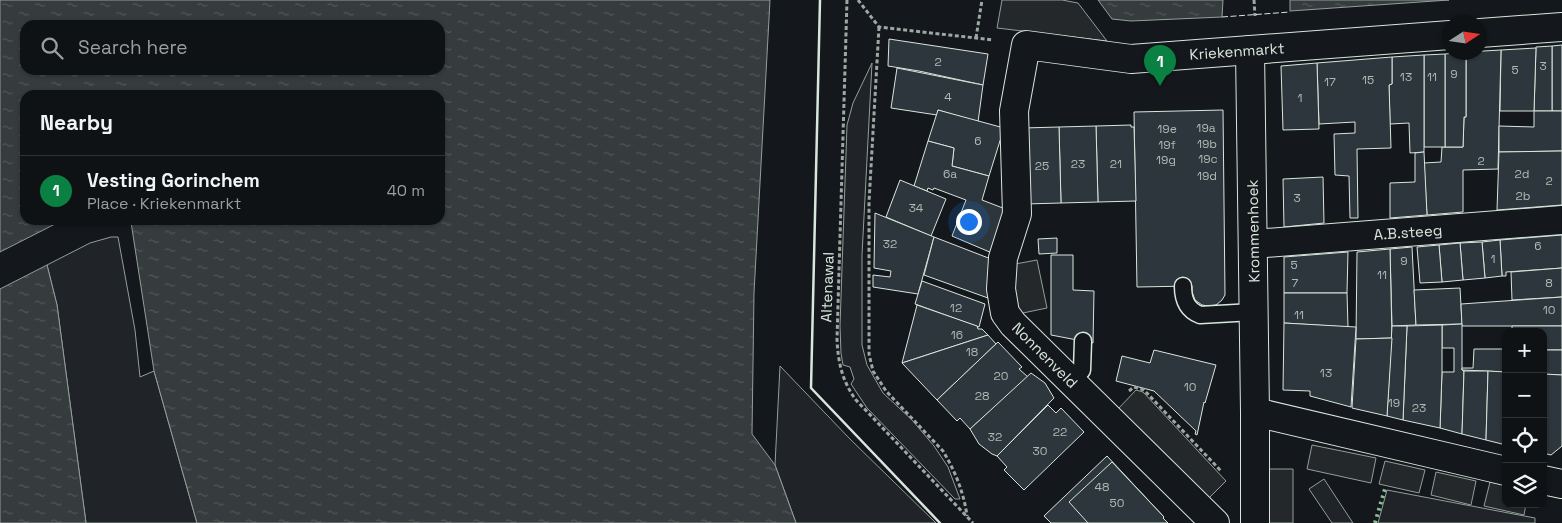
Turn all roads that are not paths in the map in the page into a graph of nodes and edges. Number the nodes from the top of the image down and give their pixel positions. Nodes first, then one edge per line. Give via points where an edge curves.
1 (1562, 27) edge
2 (1487, 32) edge
3 (1442, 37) edge
4 (1026, 45) joint
5 (1250, 50) junction
6 (1562, 220) edge
7 (1253, 244) junction
8 (1183, 286) dead end
9 (1253, 312) junction
10 (1083, 341) dead end
11 (1072, 381) junction
12 (1255, 412) junction
13 (1502, 470) edge
14 (1547, 481) edge
15 (1562, 484) edge
16 (1255, 515) edge
17 (1215, 523) edge

1 - 2 street
3 - 5 street, Kriekenmarkt
4 - 5 street, Kriekenmarkt via 1132,59
4 - 11 street, Nonnenveld via 1014,111 1017,214 1003,258 1002,303 1013,324
5 - 7 street, Krommenhoek
6 - 7 street, A.B.steeg
7 - 9 street, Krommenhoek
8 - 9 lane via 1186,305 1194,312
9 - 12 street, Krommenhoek
10 - 11 lane via 1082,370
11 - 17 street, Nonnenveld
12 - 13 street
12 - 16 street, Krommenhoek
14 - 15 street

